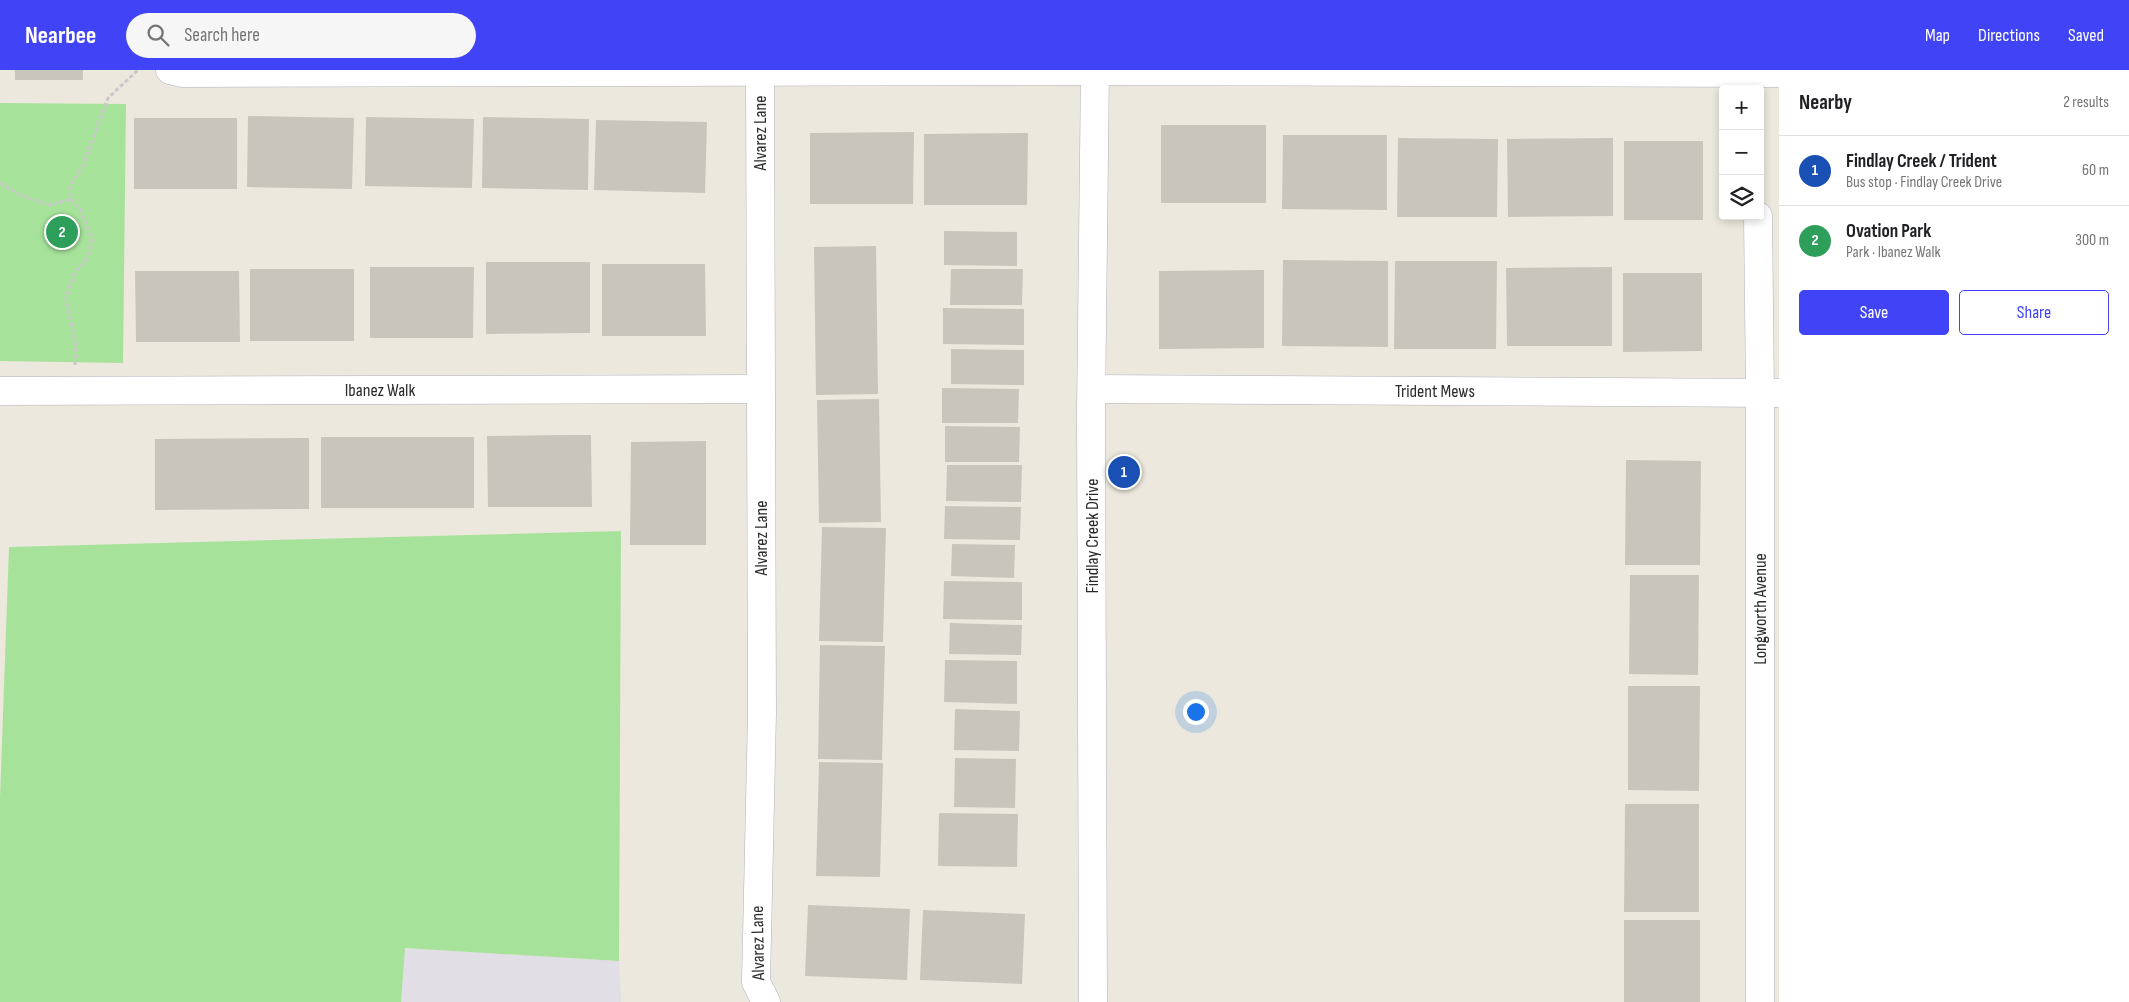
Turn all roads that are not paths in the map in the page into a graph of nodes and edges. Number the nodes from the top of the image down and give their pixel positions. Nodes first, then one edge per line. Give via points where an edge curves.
1 (170, 70) edge
2 (1095, 71) edge
3 (760, 72) junction
4 (1762, 76) edge
5 (1758, 220) edge
6 (760, 389) junction
7 (1092, 389) junction
8 (0, 390) edge
9 (1770, 393) edge
10 (1770, 710) edge
11 (766, 1002) edge
12 (1093, 1002) edge
13 (1760, 1002) edge

1 - 3 street via 183,73
2 - 3 street
2 - 4 street
2 - 7 street, Findlay Creek Drive
3 - 6 street, Alvarez Lane
5 - 9 street, Longworth Avenue
6 - 8 street, Ibanez Walk
6 - 11 street, Alvarez Lane via 762,713 756,982
7 - 9 street, Trident Mews
7 - 12 street, Findlay Creek Drive
9 - 10 street, Longworth Avenue
10 - 13 street, Longworth Avenue

